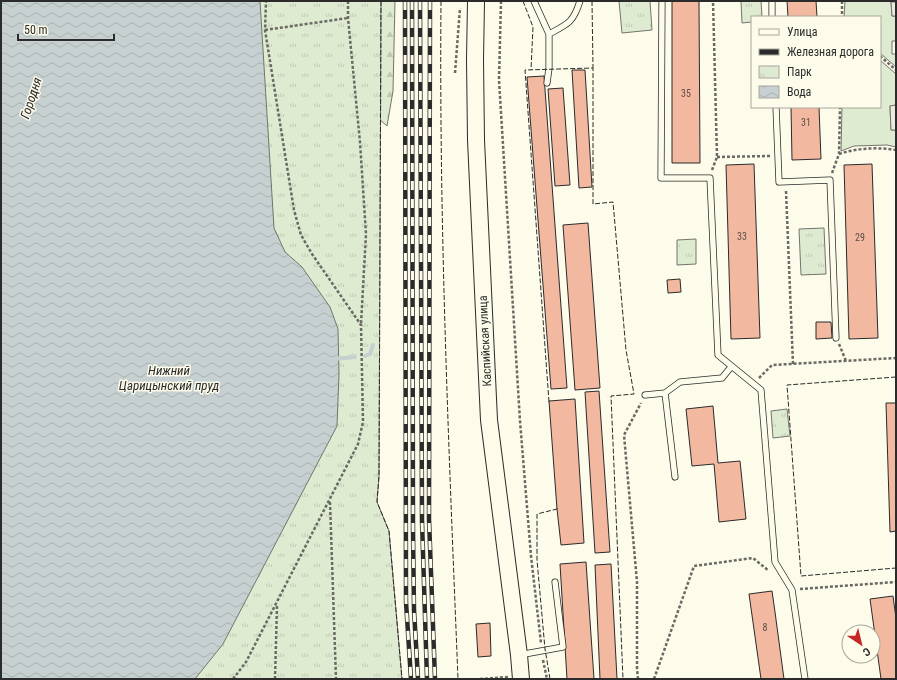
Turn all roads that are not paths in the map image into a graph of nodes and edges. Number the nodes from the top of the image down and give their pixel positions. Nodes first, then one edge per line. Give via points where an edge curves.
1 (469, 1) edge
2 (534, 1) edge
3 (580, 1) edge
4 (662, 1) edge
5 (772, 1) edge
6 (772, 16) edge
7 (549, 34) junction
8 (547, 82) dead end
9 (776, 108) edge
10 (836, 338) dead end
11 (731, 367) junction
12 (665, 393) junction
13 (645, 395) road end
14 (675, 477) dead end
15 (555, 582) dead end
16 (519, 655) junction
17 (521, 677) edge
18 (805, 679) edge

1 - 16 main road, Каспийская улица via 475,60 476,140 489,420
2 - 7 lane
3 - 7 lane via 575,15 568,24
4 - 11 lane via 661,178 710,178 718,354
5 - 6 lane
7 - 8 lane
9 - 10 lane via 779,182 830,180
11 - 12 lane via 722,378 680,382
11 - 18 lane via 762,390 775,562 792,590
12 - 13 lane
12 - 14 lane
15 - 16 lane via 563,647
16 - 17 main road, Каспийская улица

